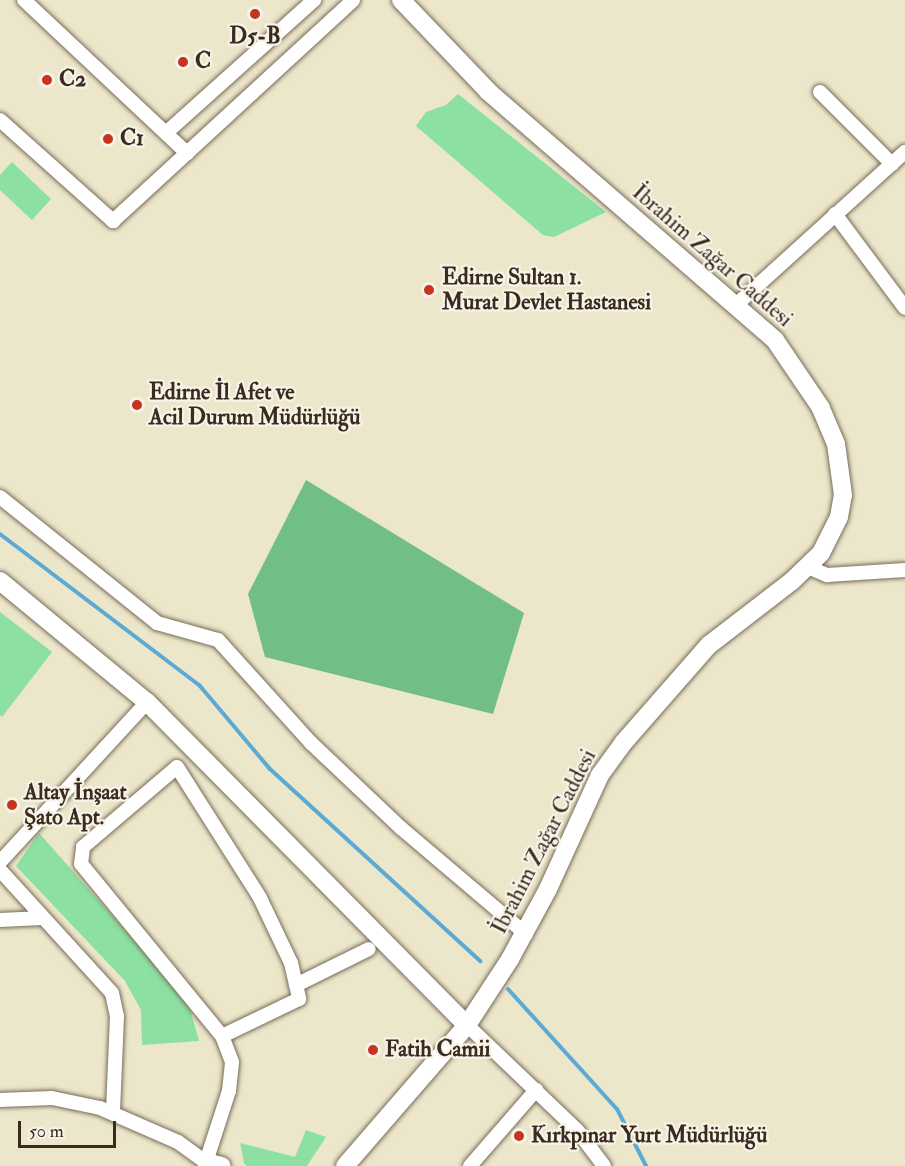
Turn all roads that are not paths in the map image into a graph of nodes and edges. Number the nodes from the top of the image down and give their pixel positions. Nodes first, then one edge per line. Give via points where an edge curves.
1 (24, 0) edge
2 (314, 0) edge
3 (353, 0) edge
4 (401, 0) edge
5 (820, 92) dead end
6 (0, 120) edge
7 (167, 132) junction
8 (905, 152) edge
9 (187, 153) junction
10 (892, 164) junction
11 (835, 214) junction
12 (905, 282) edge
13 (894, 292) junction
14 (736, 305) junction
15 (905, 308) edge
16 (0, 496) edge
17 (808, 567) junction
18 (905, 570) edge
19 (1, 583) edge
20 (147, 702) junction
21 (0, 862) edge
22 (0, 870) edge
23 (0, 909) edge
24 (42, 918) junction
25 (7, 920) edge
26 (525, 934) junction
27 (369, 949) dead end
28 (296, 985) junction
29 (466, 1025) junction
30 (222, 1036) junction
31 (536, 1090) junction
32 (0, 1100) edge
33 (113, 1112) junction
34 (598, 1163) edge
35 (212, 1165) edge
36 (345, 1166) edge
37 (470, 1166) edge

1 - 7 street
2 - 7 street
3 - 9 street
4 - 14 main road, İbrahim Zağar Caddesi via 488,91
5 - 10 street
6 - 9 street via 113,221
7 - 9 street
8 - 10 street
10 - 11 street
11 - 13 street
11 - 14 street
12 - 13 street
13 - 15 street
14 - 17 main road, İbrahim Zağar Caddesi via 775,340 821,408 836,444 843,481 839,517
16 - 26 street via 157,623 218,640 327,758 400,828
17 - 18 street via 827,575
17 - 26 main road, İbrahim Zağar Caddesi via 709,645 624,742 600,775
19 - 20 main road
20 - 21 street
20 - 29 main road
22 - 24 street
23 - 25 street
24 - 25 street
24 - 33 street via 101,979 116,1003
26 - 29 main road, İbrahim Zağar Caddesi
27 - 28 street
28 - 30 street via 299,999
28 - 30 street via 291,963 260,898 187,779 177,767 172,768 83,848 81,864 154,948
29 - 31 street
29 - 36 main road, İbrahim Zağar Caddesi
30 - 35 street via 232,1062
31 - 34 street
31 - 37 street
32 - 33 street via 52,1098
33 - 35 street via 178,1142

